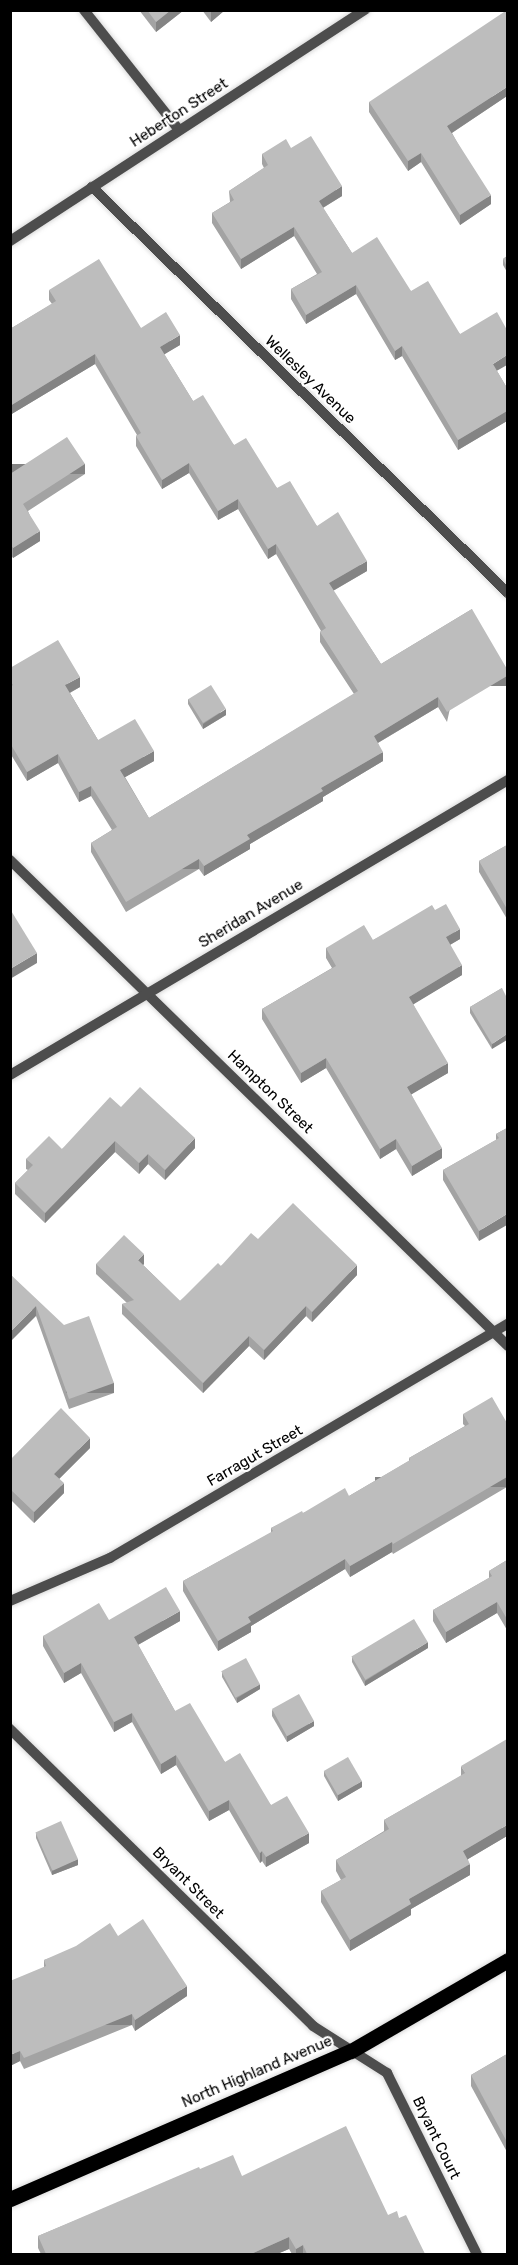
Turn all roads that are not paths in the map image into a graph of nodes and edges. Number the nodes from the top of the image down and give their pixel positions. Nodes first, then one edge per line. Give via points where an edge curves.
1 (84, 10) edge
2 (365, 10) edge
3 (179, 130) junction
4 (92, 187) junction
5 (10, 241) edge
6 (507, 593) edge
7 (507, 780) edge
8 (10, 860) edge
9 (147, 994) junction
10 (10, 1075) edge
11 (507, 1324) edge
12 (493, 1333) junction
13 (507, 1346) edge
14 (10, 1601) edge
15 (10, 1729) edge
16 (507, 1960) edge
17 (351, 2051) junction
18 (10, 2199) edge
19 (477, 2254) edge

1 - 3 street
2 - 3 street, Heberton Street
3 - 4 street, Heberton Street
4 - 5 street, Heberton Street
4 - 6 street, Wellesley Avenue
7 - 9 street, Sheridan Avenue
8 - 9 street, Hampton Street
9 - 10 street, Sheridan Avenue
9 - 12 street, Hampton Street
11 - 12 street, Farragut Street
12 - 13 street, Hampton Street
12 - 14 street, Farragut Street via 110,1558
15 - 17 street, Bryant Street via 313,2026
16 - 17 main road, North Highland Avenue
17 - 18 main road, North Highland Avenue
17 - 19 street, Bryant Court via 387,2073

